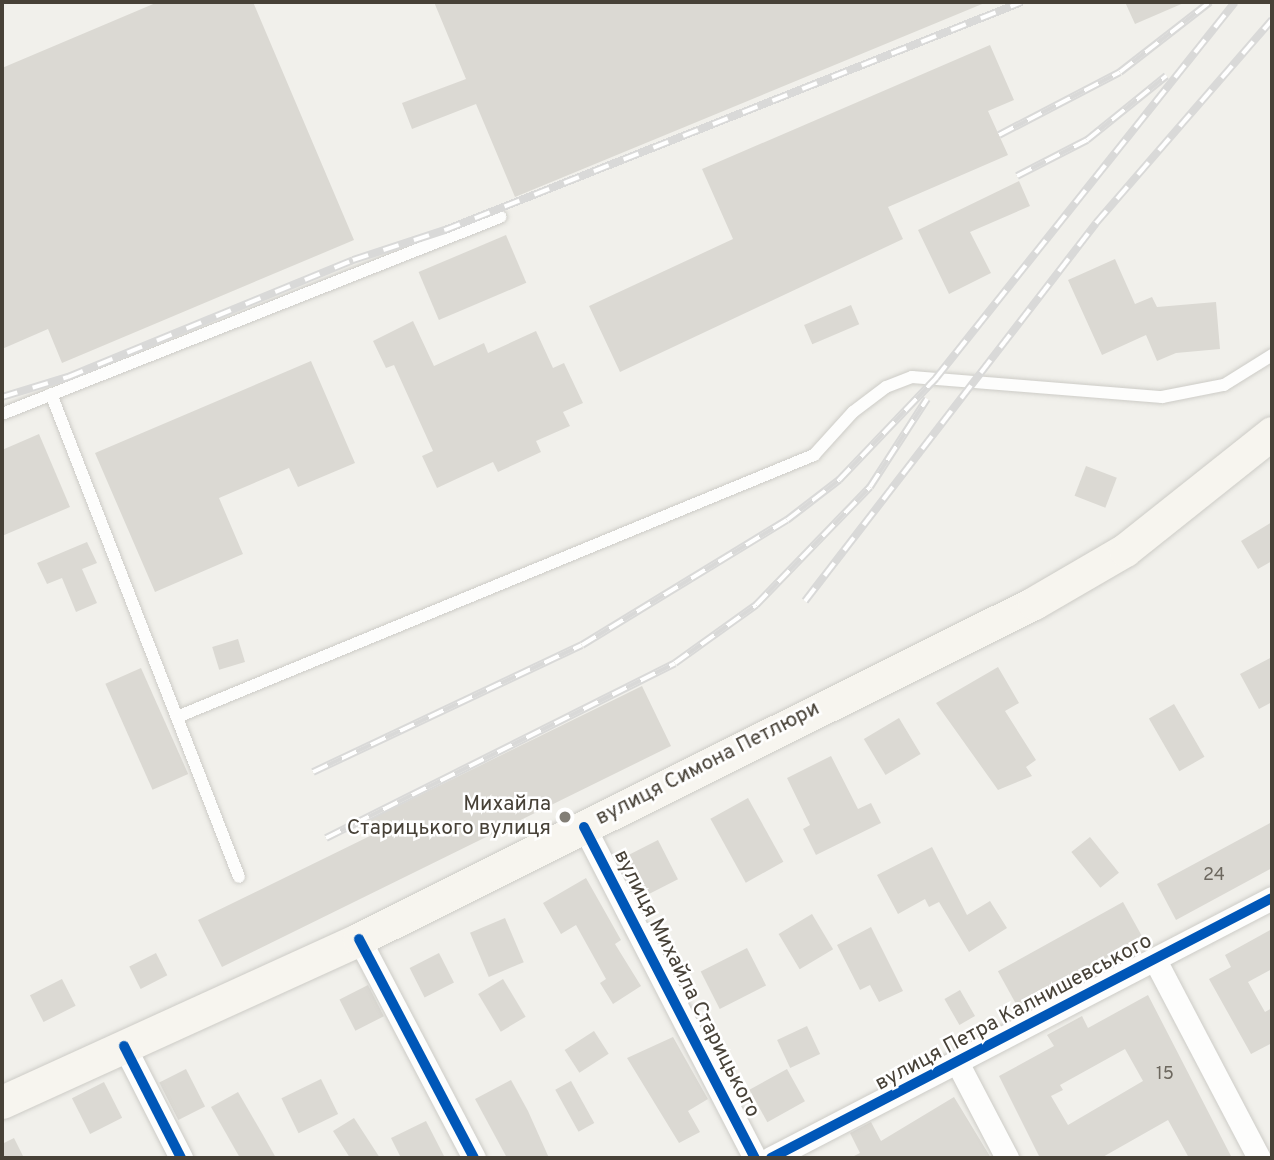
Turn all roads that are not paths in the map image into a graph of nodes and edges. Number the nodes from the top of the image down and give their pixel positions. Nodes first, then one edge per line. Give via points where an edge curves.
1 (500, 217) dead end
2 (1272, 355) edge
3 (51, 394) junction
4 (2, 414) edge
5 (1272, 433) edge
6 (177, 717) junction
7 (583, 827) junction
8 (239, 877) dead end
9 (1272, 898) edge
10 (359, 939) junction
11 (1155, 960) junction
12 (124, 1045) junction
13 (959, 1066) junction
14 (2, 1102) edge
15 (181, 1158) edge
16 (474, 1158) edge
17 (755, 1158) edge
18 (771, 1158) edge
19 (1007, 1158) edge
20 (1259, 1158) edge

1 - 3 lane
2 - 6 lane via 1224,385 1162,397 912,377 886,387 853,412 814,454
3 - 4 lane
3 - 6 lane
5 - 7 main road, вулиця Симона Петлюри via 1125,550 1034,603
6 - 8 lane
7 - 10 main road, вулиця Симона Петлюри
7 - 17 street, вулиця Михайла Старицького
9 - 11 street, вулиця Петра Калнишевського
10 - 12 main road, вулиця Симона Петлюри
10 - 16 street
11 - 13 street, вулиця Петра Калнишевського
11 - 20 street
12 - 14 main road, вулиця Симона Петлюри
12 - 15 street
13 - 18 street, вулиця Петра Калнишевського
13 - 19 street

